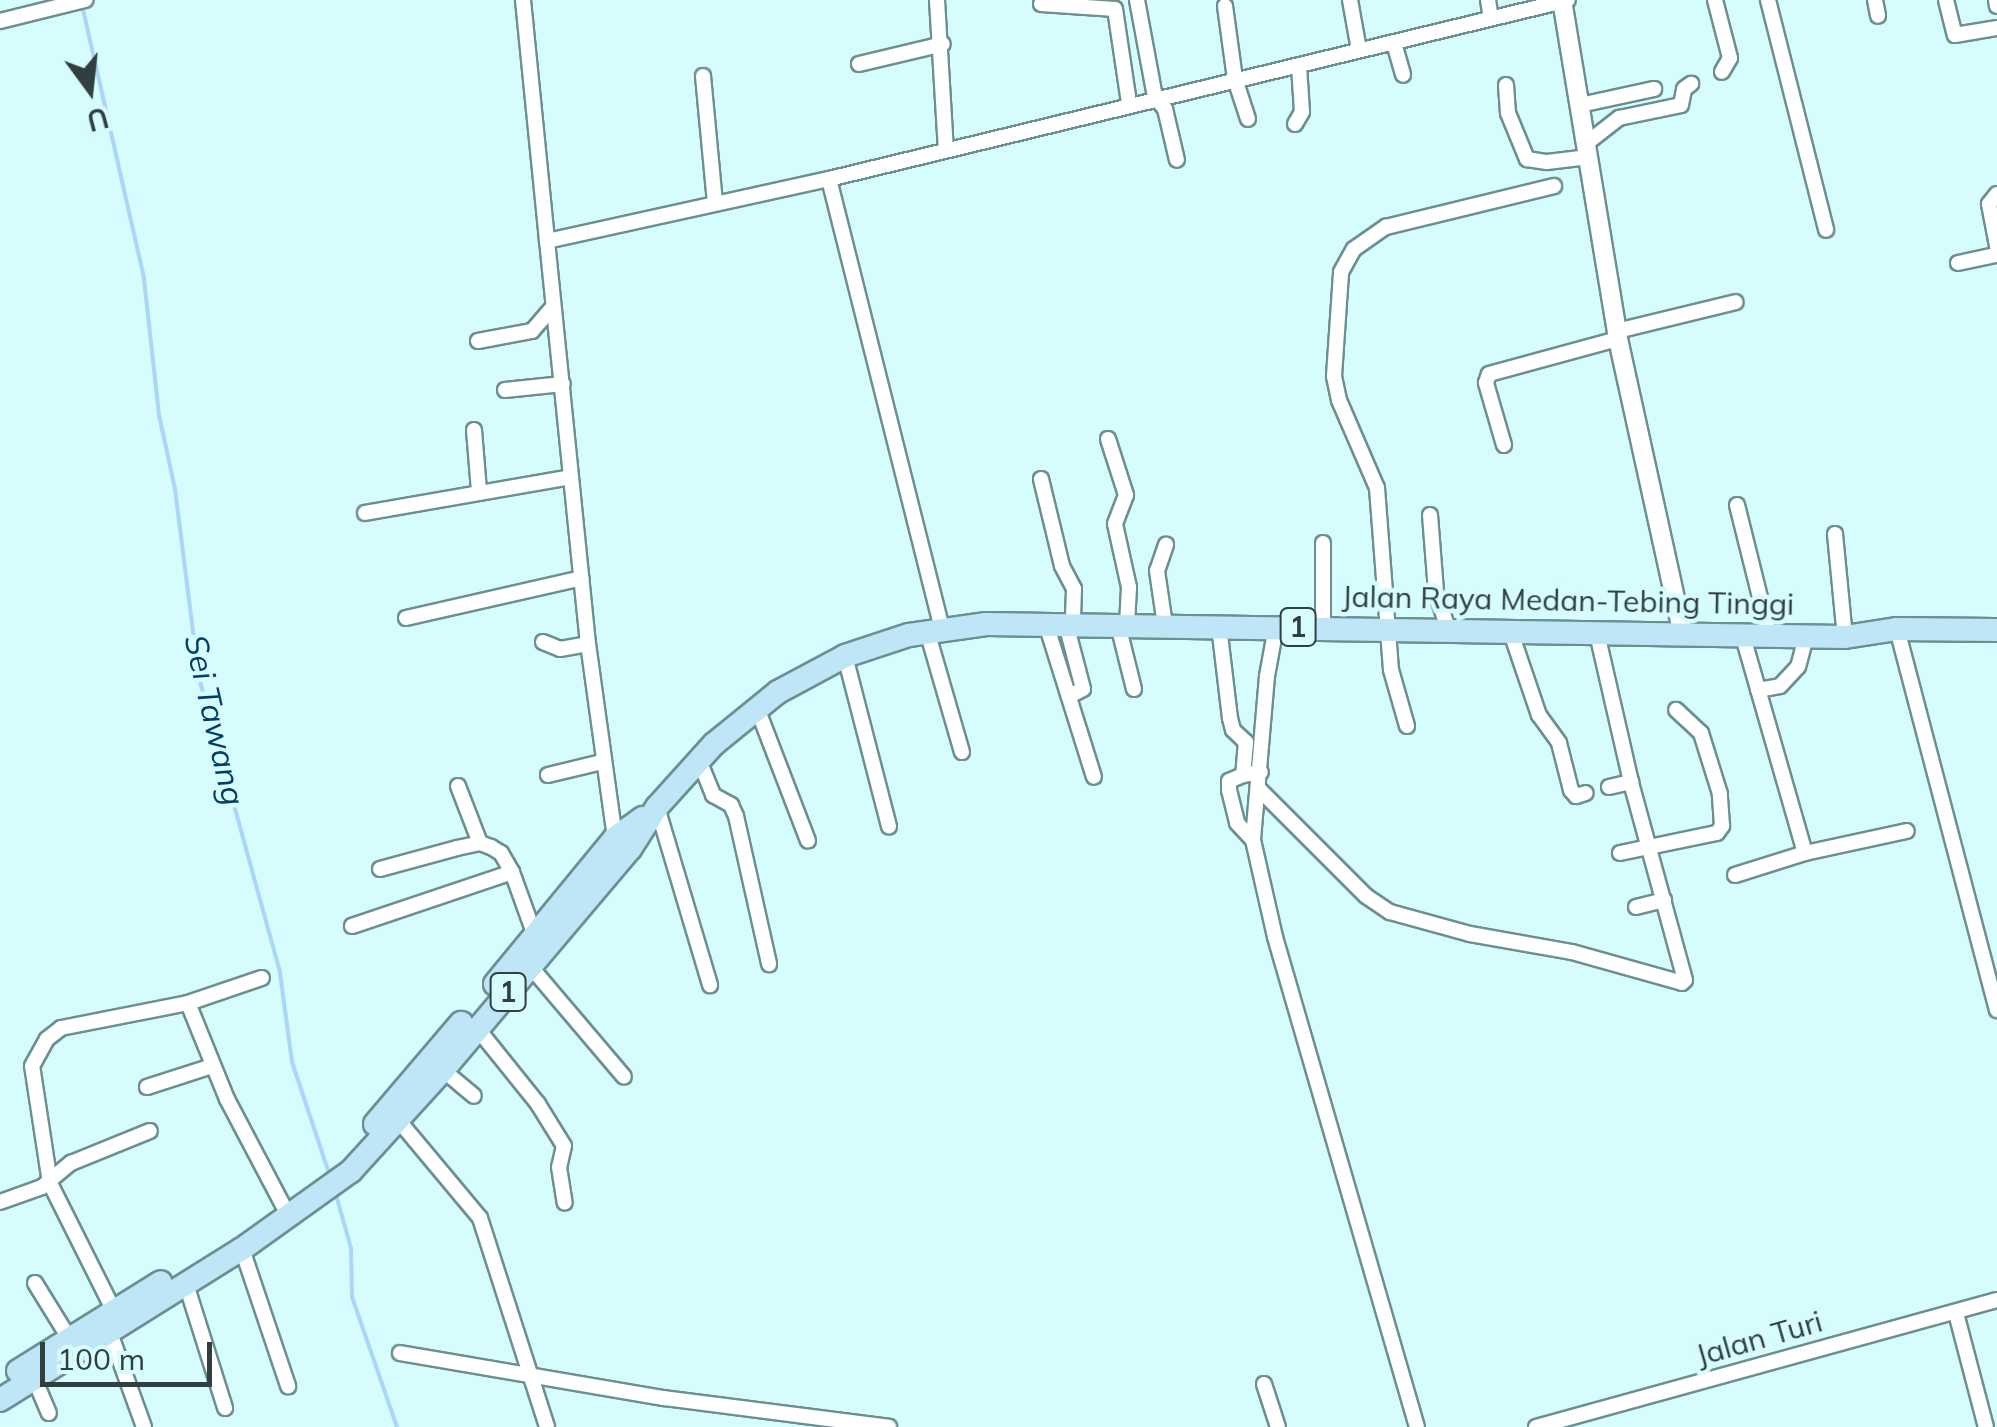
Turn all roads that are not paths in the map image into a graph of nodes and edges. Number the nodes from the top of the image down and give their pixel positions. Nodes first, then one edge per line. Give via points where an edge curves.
1 (523, 0) edge
2 (938, 0) edge
3 (1137, 0) edge
4 (1350, 0) edge
5 (1488, 0) edge
6 (1564, 0) edge
7 (1715, 0) edge
8 (1768, 0) edge
9 (1875, 0) edge
10 (1946, 0) edge
11 (74, 1) edge
12 (1041, 4) dead end
13 (1224, 6) dead end
14 (1878, 16) dead end
15 (1491, 18) junction
16 (0, 21) edge
17 (1997, 28) edge
18 (1394, 43) junction
19 (942, 44) junction
20 (1359, 50) junction
21 (859, 64) dead end
22 (1299, 65) junction
23 (1722, 72) dead end
24 (1403, 75) dead end
25 (703, 76) dead end
26 (1235, 79) junction
27 (1691, 84) dead end
28 (1506, 86) dead end
29 (1654, 89) dead end
30 (1155, 97) junction
31 (1130, 103) junction
32 (1580, 104) junction
33 (1248, 118) dead end
34 (1295, 124) dead end
35 (946, 150) junction
36 (1588, 150) junction
37 (1177, 160) dead end
38 (829, 179) junction
39 (1554, 186) dead end
40 (1997, 194) edge
41 (715, 203) junction
42 (1826, 230) dead end
43 (547, 242) junction
44 (1997, 255) edge
45 (1958, 263) dead end
46 (1736, 302) dead end
47 (552, 308) junction
48 (1618, 335) junction
49 (478, 341) dead end
50 (563, 384) junction
51 (505, 390) dead end
52 (474, 430) dead end
53 (1108, 439) dead end
54 (1504, 445) dead end
55 (571, 477) junction
56 (1041, 479) dead end
57 (479, 491) junction
58 (1737, 505) dead end
59 (365, 513) dead end
60 (1430, 515) dead end
61 (1835, 534) dead end
62 (1323, 544) dead end
63 (1166, 545) dead end
64 (582, 578) junction
65 (406, 618) dead end
66 (1062, 624) junction
67 (1122, 624) junction
68 (1165, 625) junction
69 (1219, 626) junction
70 (1276, 626) junction
71 (1323, 627) junction
72 (1388, 628) junction
73 (1448, 629) junction
74 (1897, 629) junction
75 (934, 630) junction
76 (1510, 630) junction
77 (1997, 630) edge
78 (1597, 633) junction
79 (1769, 633) junction
80 (1683, 634) junction
81 (1742, 634) junction
82 (1807, 634) junction
83 (1845, 637) junction
84 (543, 642) dead end
85 (588, 644) junction
86 (845, 656) junction
87 (1134, 689) dead end
88 (1758, 690) junction
89 (758, 708) junction
90 (1676, 710) dead end
91 (1407, 726) dead end
92 (962, 752) dead end
93 (699, 760) junction
94 (602, 762) junction
95 (1253, 773) junction
96 (548, 774) dead end
97 (1094, 777) dead end
98 (1631, 782) junction
99 (458, 786) dead end
100 (1609, 787) dead end
101 (1259, 789) junction
102 (1586, 793) dead end
103 (658, 807) junction
104 (889, 826) dead end
105 (1907, 831) dead end
106 (615, 838) junction
107 (1253, 840) junction
108 (808, 841) dead end
109 (480, 843) junction
110 (1648, 847) junction
111 (1620, 853) dead end
112 (1805, 853) junction
113 (380, 870) dead end
114 (512, 872) junction
115 (1735, 875) dead end
116 (1664, 900) junction
117 (1636, 907) dead end
118 (352, 926) dead end
119 (534, 936) junction
120 (769, 964) dead end
121 (530, 966) junction
122 (262, 978) dead end
123 (710, 985) dead end
124 (188, 1003) junction
125 (1997, 1010) edge
126 (477, 1028) junction
127 (212, 1066) junction
128 (443, 1070) junction
129 (624, 1078) dead end
130 (147, 1088) dead end
131 (474, 1096) dead end
132 (398, 1121) junction
133 (150, 1131) dead end
134 (347, 1165) junction
135 (50, 1183) junction
136 (324, 1183) junction
137 (2, 1197) edge
138 (565, 1203) dead end
139 (283, 1205) junction
140 (242, 1250) junction
141 (35, 1284) dead end
142 (186, 1284) junction
143 (1997, 1300) edge
144 (1956, 1312) junction
145 (108, 1321) junction
146 (68, 1338) junction
147 (400, 1353) dead end
148 (531, 1376) junction
149 (34, 1378) junction
150 (0, 1382) edge
151 (1264, 1384) dead end
152 (288, 1386) dead end
153 (0, 1400) edge
154 (225, 1408) dead end
155 (49, 1414) dead end
156 (144, 1427) edge
157 (547, 1427) edge
158 (889, 1427) edge
159 (1278, 1427) edge
160 (1417, 1427) edge
161 (1536, 1427) edge
162 (1986, 1427) edge

1 - 43 street
2 - 19 street
3 - 30 street
4 - 20 street
5 - 15 street
6 - 15 street
6 - 32 street
7 - 23 street via 1730,58
8 - 42 street
9 - 14 street
10 - 17 street via 1955,35
11 - 16 street
12 - 31 street via 1115,8
13 - 26 street
15 - 18 street
18 - 20 street
18 - 24 street
19 - 21 street
19 - 35 street
20 - 22 street
22 - 26 street
22 - 34 street via 1302,112
25 - 41 street
26 - 30 street
26 - 33 street
27 - 36 street via 1681,106 1619,118
28 - 36 street via 1508,113 1527,159 1547,162
29 - 32 street
30 - 31 street
30 - 37 street via 1165,108
31 - 35 street
32 - 36 street
35 - 38 street
36 - 48 street
38 - 41 street
38 - 75 street
39 - 72 street via 1386,228 1354,249 1341,272 1334,376 1376,488
40 - 44 street via 1988,204
41 - 43 street
43 - 47 street
44 - 45 street
46 - 48 street
47 - 49 street via 532,331
47 - 50 street
48 - 54 street via 1488,374
48 - 80 street
50 - 51 street
50 - 55 street
52 - 57 street
53 - 67 street via 1126,495 1115,524 1129,588
55 - 57 street
55 - 64 street
56 - 66 street via 1074,589
57 - 59 street
58 - 79 street
60 - 73 street via 1436,592
61 - 83 street
62 - 71 street
63 - 68 street via 1158,571
64 - 65 street
64 - 85 street
66 - 67 highway, Jalan Raya Medan-Tebing Tinggi / 1
66 - 75 highway, Jalan Raya Medan-Tebing Tinggi / 1
66 - 97 street via 1083,688 1069,696
67 - 68 highway, Jalan Raya Medan-Tebing Tinggi / 1
67 - 87 street
68 - 69 highway, Jalan Raya Medan-Tebing Tinggi / 1
69 - 70 highway, Jalan Raya Medan-Tebing Tinggi / 1
69 - 95 street via 1231,725 1246,742
70 - 71 highway, Jalan Raya Medan-Tebing Tinggi / 1
70 - 95 street
71 - 72 highway, Jalan Raya Medan-Tebing Tinggi / 1
72 - 73 highway, Jalan Raya Medan-Tebing Tinggi / 1
72 - 91 street via 1394,688
73 - 76 highway, Jalan Raya Medan-Tebing Tinggi / 1
74 - 77 highway, Jalan Raya Medan-Tebing Tinggi / 1
74 - 83 highway, Jalan Raya Medan-Tebing Tinggi / 1
74 - 125 street
75 - 86 highway, Jalan Raya Medan-Tebing Tinggi / 1
75 - 92 street
76 - 78 highway, Jalan Raya Medan-Tebing Tinggi / 1
76 - 102 street via 1539,715 1559,743 1571,790
78 - 80 highway, Jalan Raya Medan-Tebing Tinggi / 1
78 - 98 street
79 - 81 highway, Jalan Raya Medan-Tebing Tinggi / 1
79 - 82 highway, Jalan Raya Medan-Tebing Tinggi / 1
80 - 81 highway, Jalan Raya Medan-Tebing Tinggi / 1
81 - 88 street
82 - 83 highway, Jalan Raya Medan-Tebing Tinggi / 1
82 - 88 street via 1798,667 1780,686
84 - 85 street via 560,649
85 - 94 street
86 - 89 highway, Jalan Raya Medan-Tebing Tinggi / 1
86 - 104 street
88 - 112 street
89 - 93 highway, Jalan Raya Medan-Tebing Tinggi / 1
89 - 108 street
90 - 110 street via 1701,732 1724,820 1717,833
93 - 103 highway, Jalan Raya Medan-Tebing Tinggi / 1
93 - 120 street via 713,795 736,816
94 - 96 street
94 - 106 street
95 - 101 street
95 - 107 street via 1230,780 1229,790 1236,823
98 - 100 street
98 - 110 street
99 - 109 street
101 - 107 street
101 - 116 street via 1390,912 1682,984
103 - 106 highway, Jalan Raya Medan-Tebing Tinggi / 1
103 - 121 highway, Jalan Raya Medan-Tebing Tinggi / 1
103 - 123 street
105 - 112 street
106 - 119 highway, Jalan Raya Medan-Tebing Tinggi / 1
107 - 160 street via 1274,937
109 - 113 street
109 - 114 street via 502,853
110 - 111 street
110 - 116 street
112 - 115 street
114 - 118 street
114 - 119 street
116 - 117 street
119 - 134 highway, Jalan Raya Medan-Tebing Tinggi / 1
121 - 126 highway, Jalan Raya Medan-Tebing Tinggi / 1
121 - 129 street
122 - 124 street
124 - 127 street
124 - 135 street via 61,1028 47,1039 32,1066
126 - 128 highway, Jalan Raya Medan-Tebing Tinggi / 1
126 - 138 street via 564,1146 559,1168
127 - 130 street
127 - 139 street
128 - 131 street
128 - 132 highway, Jalan Raya Medan-Tebing Tinggi / 1
132 - 134 highway, Jalan Raya Medan-Tebing Tinggi / 1
132 - 148 street via 480,1218
133 - 135 street via 71,1163
134 - 136 highway, Jalan Raya Medan-Tebing Tinggi / 1
135 - 137 street
135 - 145 street
136 - 139 highway, Jalan Raya Medan-Tebing Tinggi / 1
136 - 140 highway, Jalan Raya Medan-Tebing Tinggi / 1
139 - 145 highway, Jalan Raya Medan-Tebing Tinggi / 1
140 - 142 highway, Jalan Raya Medan-Tebing Tinggi / 1
140 - 152 street
141 - 146 street
142 - 145 highway, Jalan Raya Medan-Tebing Tinggi / 1
142 - 154 street
143 - 144 street, Jalan Turi
144 - 161 street, Jalan Turi
144 - 162 street
145 - 146 highway, Jalan Raya Medan-Tebing Tinggi / 1
145 - 149 highway, Jalan Raya Medan-Tebing Tinggi / 1
145 - 156 street
146 - 150 highway, Jalan Raya Medan-Tebing Tinggi / 1
147 - 148 street
148 - 157 street
148 - 158 street
149 - 153 highway, Jalan Raya Medan-Tebing Tinggi / 1
149 - 155 street
151 - 159 street

